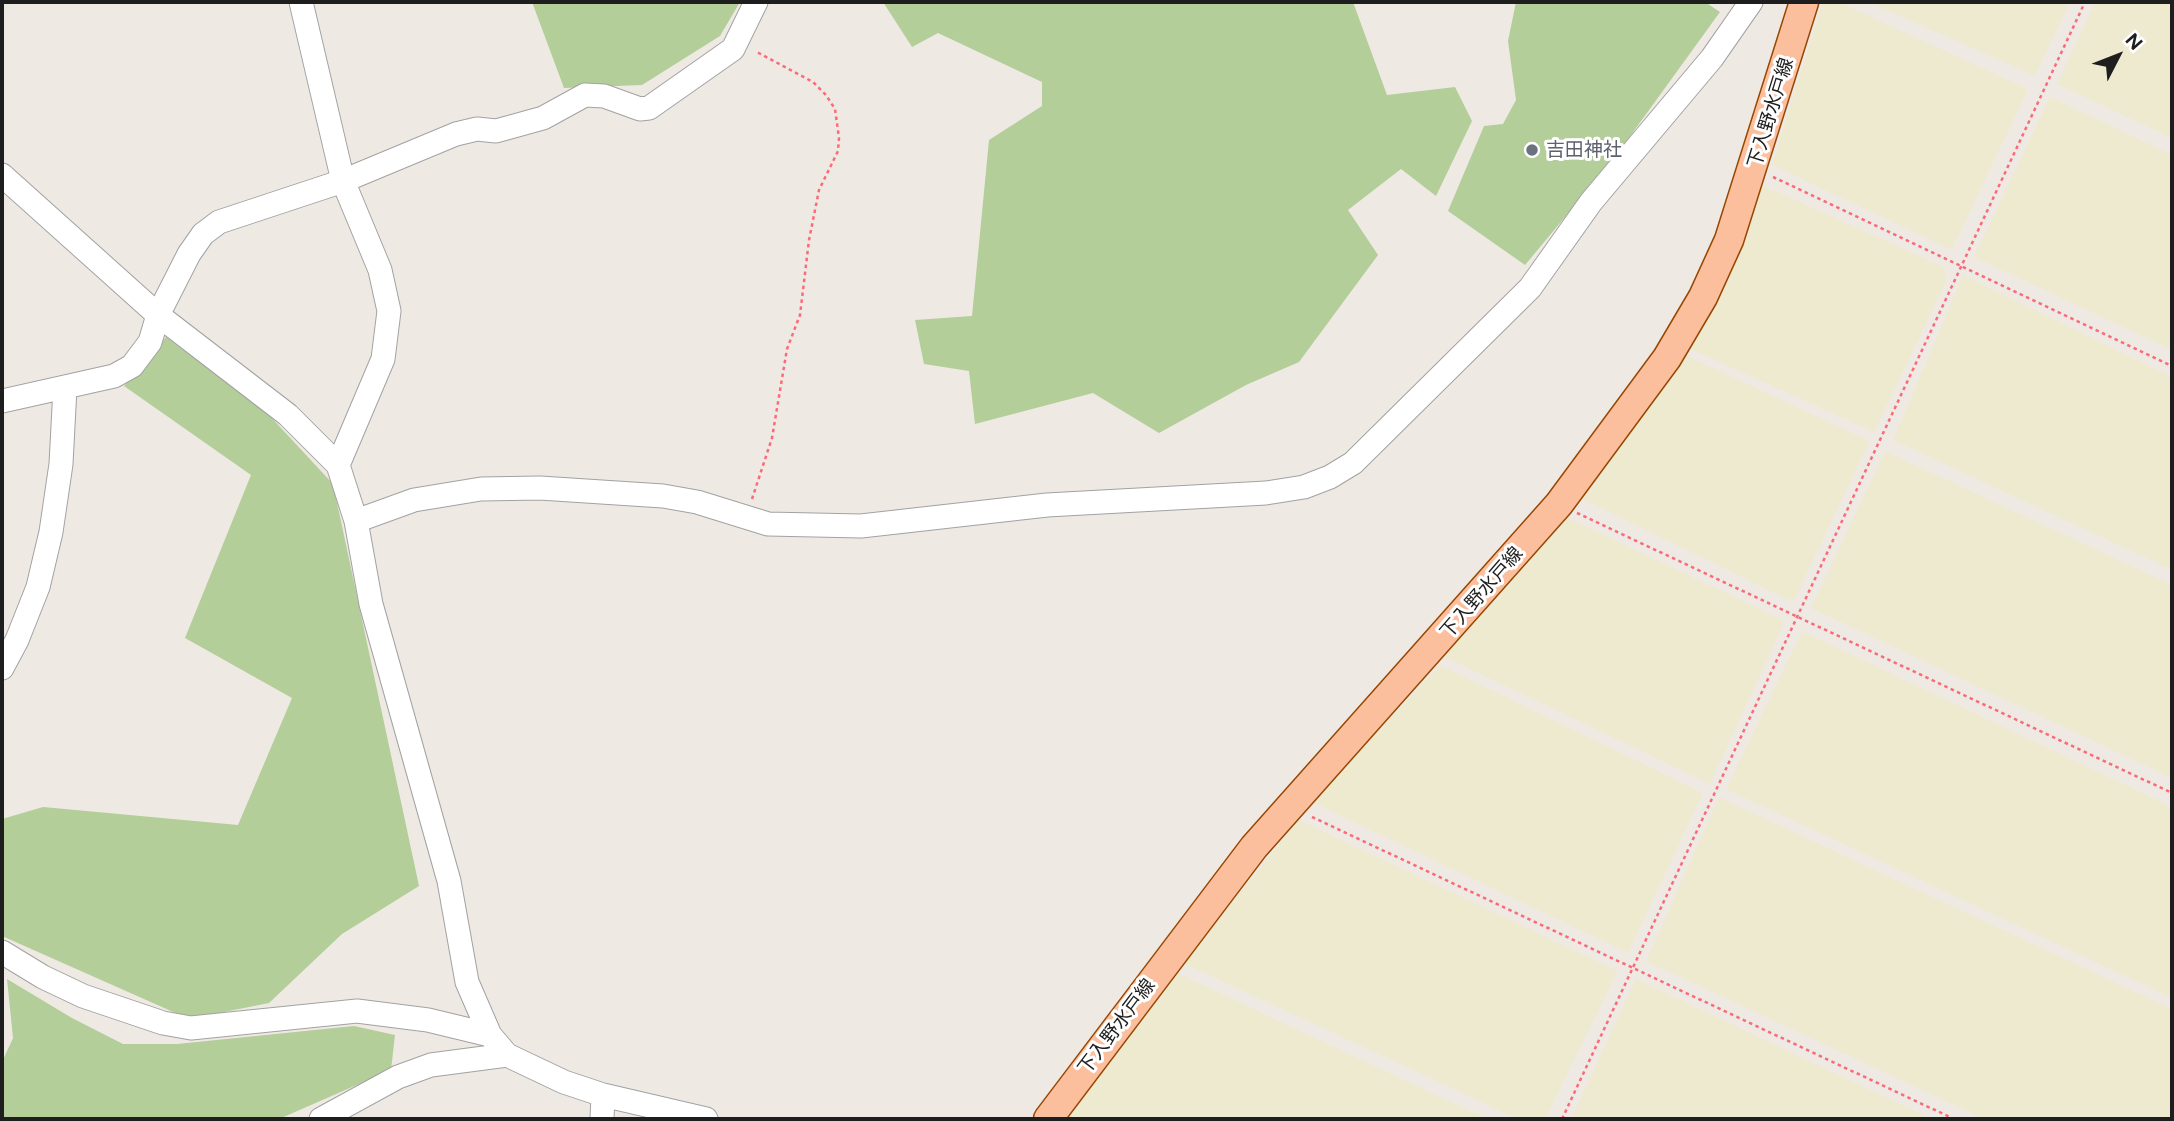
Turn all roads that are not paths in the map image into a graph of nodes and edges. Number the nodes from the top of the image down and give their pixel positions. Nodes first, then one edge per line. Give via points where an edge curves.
1 (301, 2) edge
2 (756, 2) edge
3 (1751, 2) edge
4 (1804, 2) edge
5 (2, 175) edge
6 (343, 181) junction
7 (158, 315) junction
8 (65, 388) junction
9 (2, 401) edge
10 (338, 465) junction
11 (356, 521) junction
12 (2, 668) edge
13 (2, 952) edge
14 (490, 1035) junction
15 (507, 1055) junction
16 (603, 1095) junction
17 (321, 1119) edge
18 (602, 1119) edge
19 (706, 1119) edge
20 (1048, 1119) edge

1 - 6 street
2 - 6 street via 733,49 649,108 585,95 543,118 496,131 456,134
3 - 11 street via 1712,58 1591,202 1530,288 1363,453 1331,477 1266,493 1047,505 861,526 768,524 663,496 515,487 414,500
4 - 20 main road, 下入野水戸線 via 1729,240 1686,327 1625,418 1559,505 1229,879
5 - 7 street
6 - 7 street via 219,222 189,254
6 - 10 street via 380,270 389,310 383,359
7 - 8 street via 150,342 132,366 114,376
7 - 10 street via 288,415
8 - 9 street
8 - 12 street via 51,532 38,587
10 - 11 street
11 - 14 street via 371,604 449,881 467,982
13 - 14 street via 83,996 191,1028 357,1011 428,1020
14 - 15 street
15 - 16 street
15 - 17 street via 432,1065 398,1077
16 - 18 street
16 - 19 street

